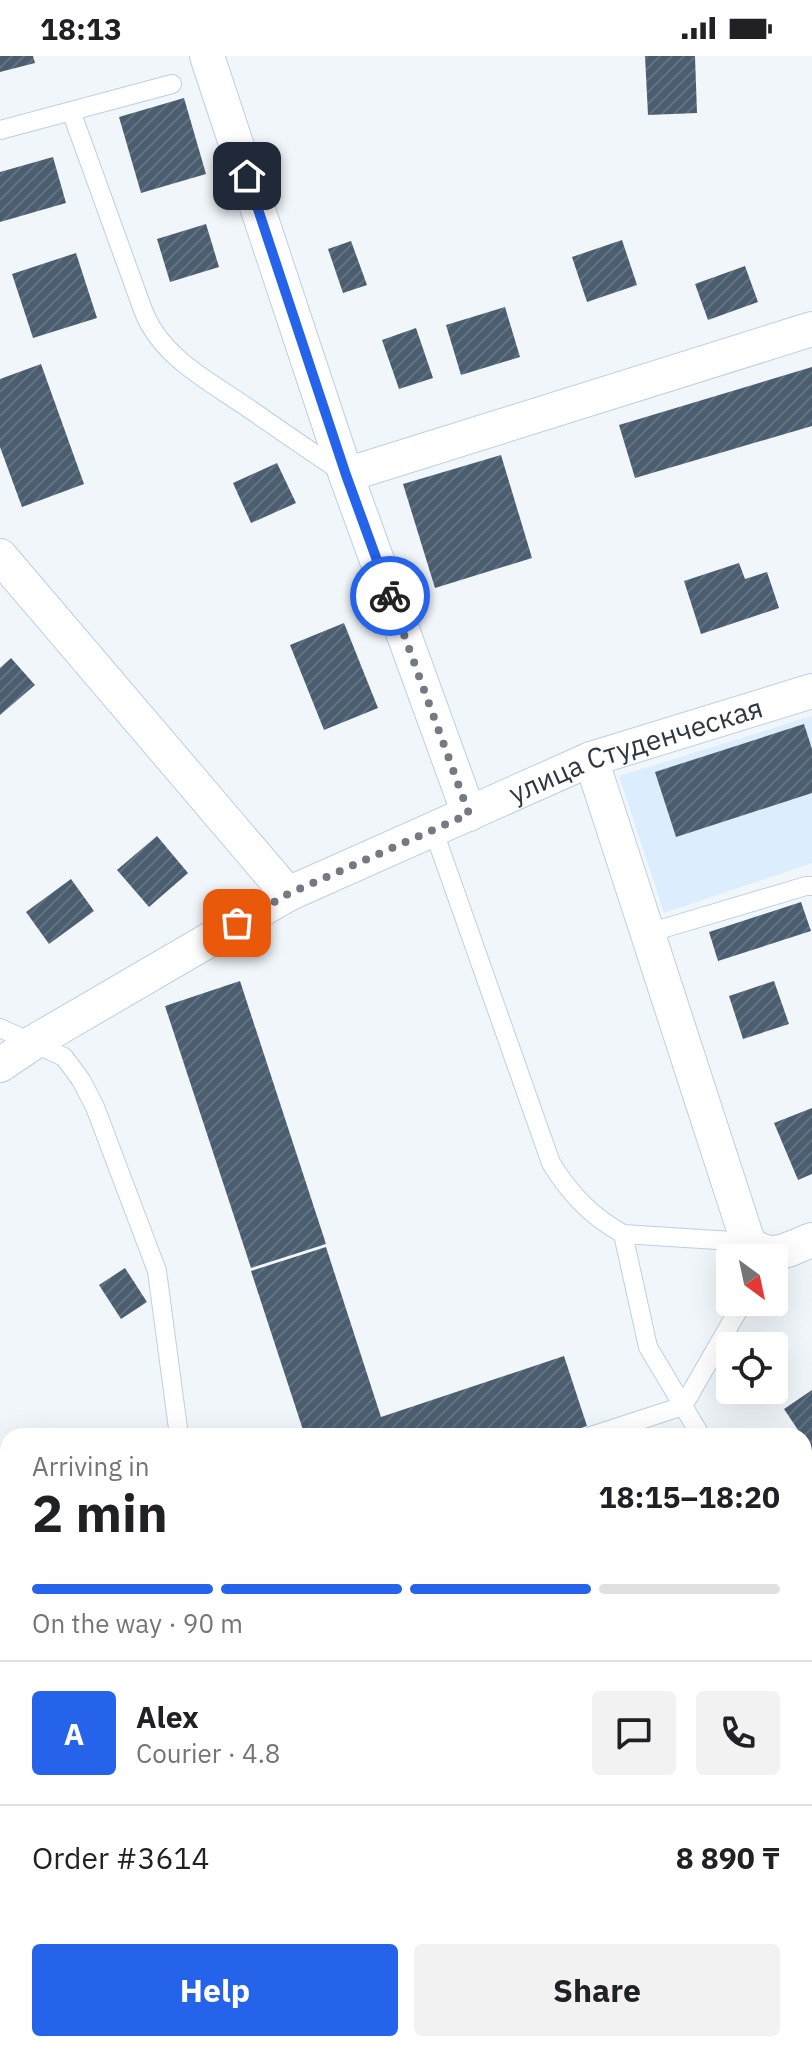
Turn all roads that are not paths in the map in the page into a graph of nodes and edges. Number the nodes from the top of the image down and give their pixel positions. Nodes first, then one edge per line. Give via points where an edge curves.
1 (207, 56) edge
2 (172, 84) dead end
3 (71, 111) junction
4 (0, 130) edge
5 (812, 329) edge
6 (346, 475) junction
7 (0, 556) edge
8 (812, 691) edge
9 (591, 759) junction
10 (469, 814) junction
11 (433, 829) junction
12 (812, 886) edge
13 (288, 894) junction
14 (648, 933) junction
15 (0, 1028) edge
16 (34, 1042) junction
17 (0, 1065) edge
18 (623, 1234) junction
19 (812, 1240) edge
20 (753, 1244) edge
21 (716, 1246) edge
22 (788, 1248) edge
23 (735, 1316) edge
24 (683, 1406) junction
25 (178, 1428) edge
26 (616, 1428) edge
27 (696, 1428) edge

1 - 6 street
2 - 3 lane
3 - 4 lane
3 - 6 lane via 158,338 184,364
5 - 6 street
6 - 10 street
7 - 13 street
8 - 9 street, улица Студенческая
9 - 10 street, улица Студенческая
9 - 14 street
10 - 11 street, улица Студенческая
11 - 13 street, улица Студенческая
11 - 18 lane via 551,1163 583,1206
12 - 14 lane
13 - 16 street, улица Студенческая
14 - 20 street
15 - 16 lane
16 - 17 street, улица Студенческая
16 - 25 lane via 64,1057 81,1080 157,1271
18 - 21 lane
18 - 24 lane via 648,1347
19 - 22 street
23 - 24 lane
24 - 26 lane
24 - 27 lane

